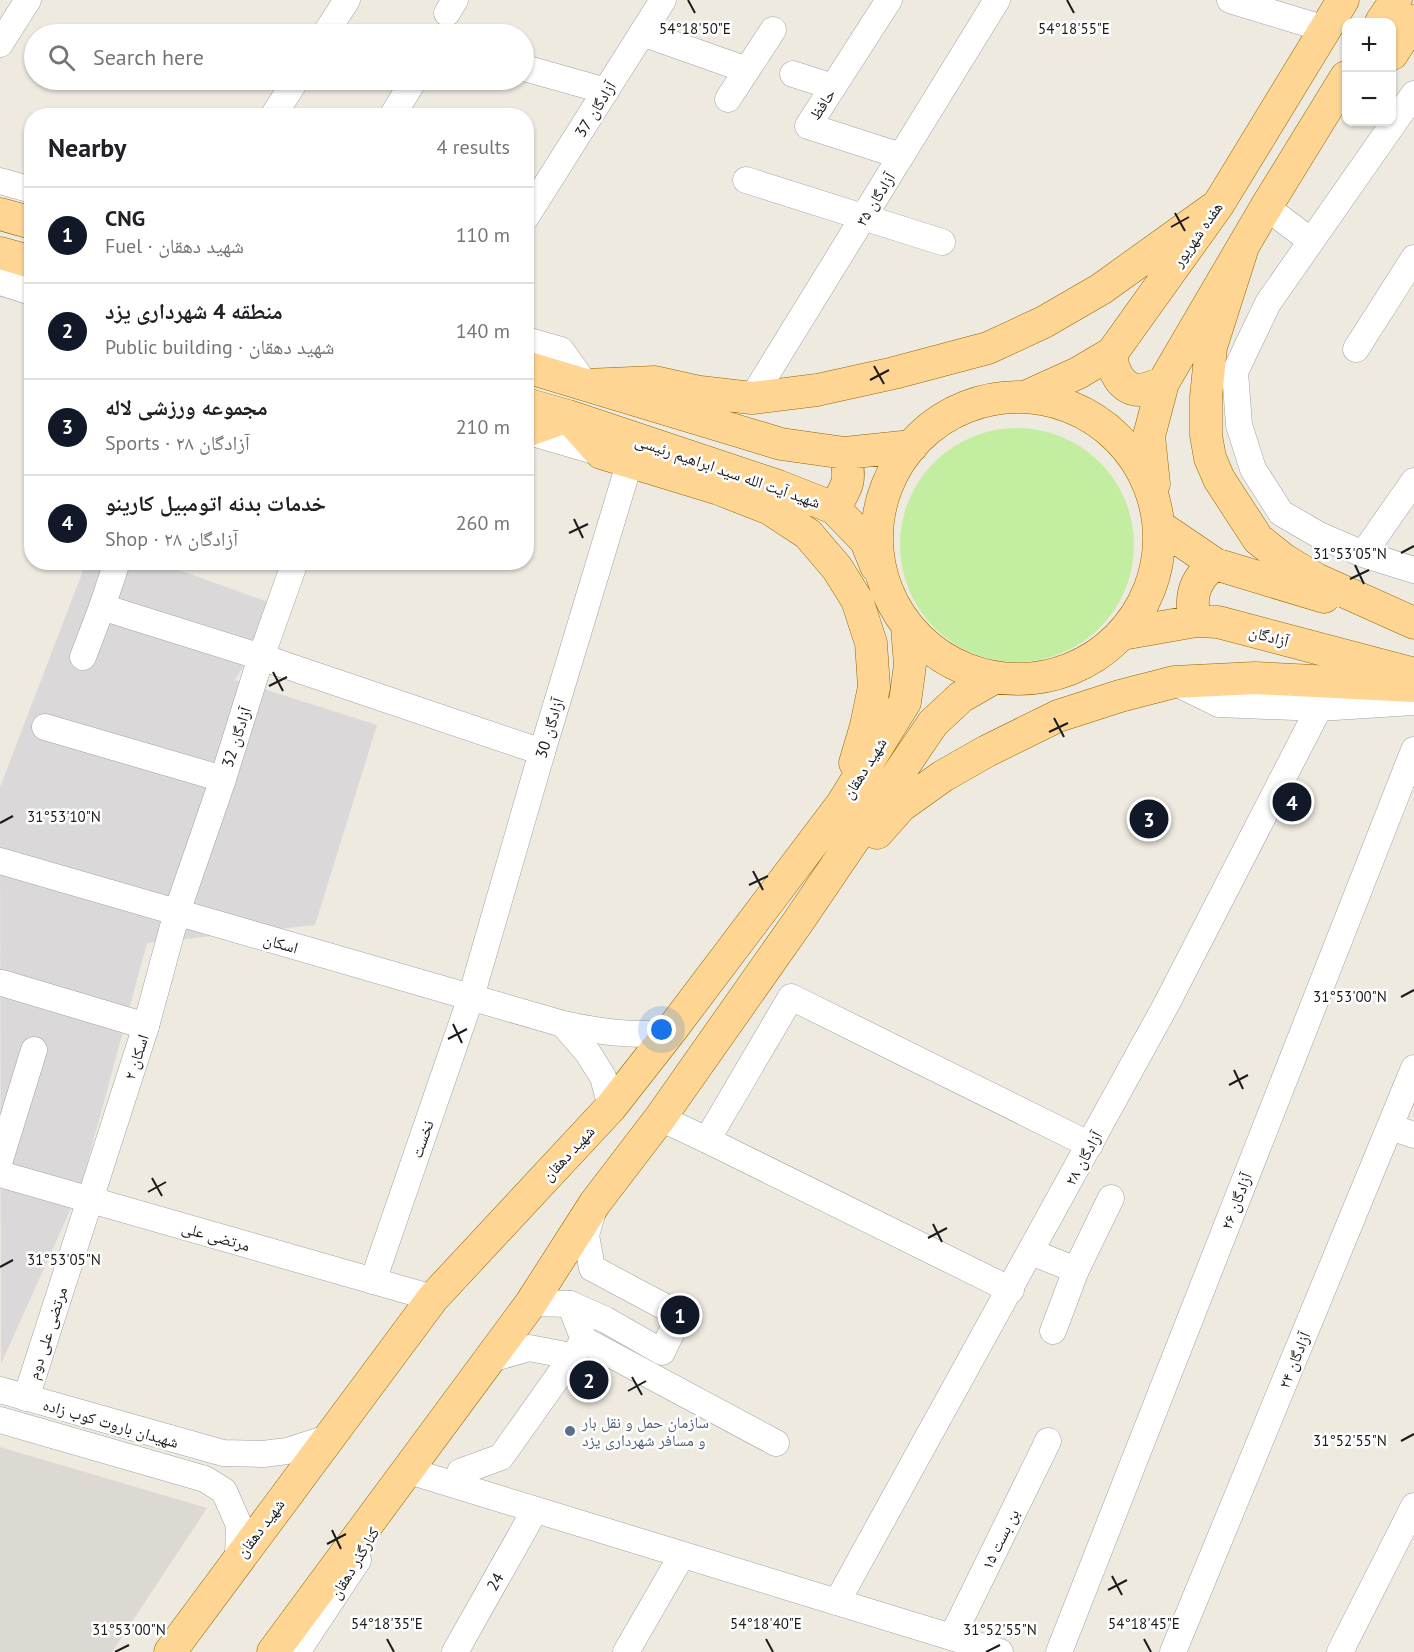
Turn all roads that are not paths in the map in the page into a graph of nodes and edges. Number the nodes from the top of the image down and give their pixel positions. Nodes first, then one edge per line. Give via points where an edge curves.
1 (28, 0) edge
2 (347, 0) edge
3 (663, 0) edge
4 (889, 0) edge
5 (997, 0) edge
6 (1230, 0) edge
7 (1343, 0) edge
8 (1396, 0) edge
9 (1322, 17) edge
10 (1384, 18) edge
11 (1414, 21) edge
12 (334, 24) edge
13 (774, 30) dead end
14 (642, 33) junction
15 (0, 44) edge
16 (1396, 48) edge
17 (747, 70) junction
18 (534, 71) edge
19 (793, 74) dead end
20 (1342, 85) edge
21 (833, 87) junction
22 (290, 90) edge
23 (408, 90) edge
24 (606, 91) junction
25 (1414, 94) edge
26 (728, 99) dead end
27 (278, 108) edge
28 (397, 108) edge
29 (1342, 123) edge
30 (901, 156) junction
31 (1293, 165) junction
32 (746, 180) dead end
33 (0, 181) edge
34 (24, 188) edge
35 (534, 204) edge
36 (1218, 205) junction
37 (1266, 207) junction
38 (0, 214) edge
39 (863, 218) junction
40 (24, 221) edge
41 (1311, 241) junction
42 (942, 242) dead end
43 (1242, 250) junction
44 (0, 253) edge
45 (1414, 258) edge
46 (24, 260) edge
47 (0, 282) edge
48 (24, 290) edge
49 (534, 342) edge
50 (1356, 350) dead end
51 (1112, 353) junction
52 (534, 369) edge
53 (1163, 383) junction
54 (586, 385) junction
55 (1025, 397) junction
56 (752, 398) junction
57 (534, 406) edge
58 (568, 416) junction
59 (534, 428) edge
60 (534, 433) edge
61 (912, 446) junction
62 (845, 453) junction
63 (615, 457) junction
64 (1412, 488) edge
65 (834, 508) junction
66 (1157, 513) junction
67 (1363, 554) junction
68 (1215, 564) junction
69 (114, 570) edge
70 (292, 570) edge
71 (1414, 570) edge
72 (886, 591) junction
73 (102, 607) junction
74 (1196, 621) junction
75 (1414, 624) edge
76 (907, 627) junction
77 (1122, 634) junction
78 (83, 657) dead end
79 (261, 657) junction
80 (1414, 674) edge
81 (994, 678) junction
82 (1174, 682) junction
83 (1414, 686) edge
84 (905, 702) junction
85 (1414, 702) edge
86 (1319, 708) junction
87 (933, 723) junction
88 (45, 727) dead end
89 (1414, 750) edge
90 (542, 752) junction
91 (223, 779) junction
92 (842, 804) junction
93 (0, 861) edge
94 (177, 912) junction
95 (800, 919) junction
96 (2, 983) dead end
97 (471, 997) junction
98 (563, 1024) junction
99 (146, 1026) junction
100 (669, 1033) junction
101 (34, 1050) dead end
102 (1414, 1068) edge
103 (610, 1107) junction
104 (660, 1118) junction
105 (1390, 1127) junction
106 (1414, 1135) edge
107 (707, 1140) junction
108 (1090, 1145) junction
109 (0, 1160) edge
110 (0, 1174) edge
111 (1111, 1198) dead end
112 (89, 1200) junction
113 (595, 1203) junction
114 (1031, 1252) junction
115 (1076, 1270) junction
116 (373, 1281) junction
117 (1011, 1290) junction
118 (433, 1298) junction
119 (531, 1303) junction
120 (570, 1304) junction
121 (1053, 1331) dead end
122 (577, 1348) junction
123 (491, 1359) junction
124 (0, 1390) edge
125 (26, 1398) junction
126 (0, 1420) edge
127 (327, 1438) junction
128 (1048, 1441) dead end
129 (776, 1443) dead end
130 (223, 1454) junction
131 (406, 1470) junction
132 (460, 1472) dead end
133 (205, 1479) junction
134 (1414, 1506) edge
135 (535, 1510) junction
136 (682, 1555) junction
137 (238, 1558) junction
138 (837, 1602) junction
139 (966, 1645) edge
140 (170, 1652) edge
141 (273, 1652) edge
142 (297, 1652) edge
143 (455, 1652) edge
144 (626, 1652) edge
145 (1000, 1652) edge
146 (1059, 1652) edge
147 (1173, 1652) edge
148 (1340, 1652) edge

1 - 15 street
2 - 12 street
3 - 14 street, آزادگان 37
4 - 21 street, حافظ
5 - 30 street, آزادگان ۳۵
6 - 9 street
7 - 9 main road, هفده شهریور
8 - 10 main road
9 - 36 main road, هفده شهریور via 1264,129
11 - 16 main road
13 - 17 street
14 - 17 street
14 - 24 street, آزادگان 37
17 - 26 street
18 - 24 street
19 - 21 street
20 - 31 main road
21 - 30 street, حافظ via 808,126
22 - 27 street
23 - 28 street
24 - 35 street, آزادگان 37
25 - 41 street
29 - 31 main road
30 - 39 street, آزادگان ۳۵
31 - 37 main road
32 - 39 street
33 - 34 street
36 - 51 main road, هفده شهریور
36 - 56 main road via 1101,289 1044,322 987,348 817,390
37 - 41 street
37 - 43 main road
38 - 40 main road
39 - 42 street
39 - 56 street, آزادگان ۳۵
41 - 67 street via 1268,303 1235,372 1239,424 1254,469 1281,513
43 - 53 main road
43 - 75 main road via 1209,363 1206,435 1219,479 1258,539 1283,559 1316,579
44 - 46 main road
45 - 50 street
47 - 48 street
49 - 54 street via 561,350
51 - 53 main road via 1111,363 1128,387 1141,390
51 - 55 main road, هفده شهریور via 1078,374
52 - 54 main road
53 - 66 main road via 1149,436
54 - 56 main road via 655,382
54 - 62 main road via 781,444
55 - 61 main road via 983,402 944,418
55 - 66 main road via 1066,405 1098,422 1125,445 1145,475
57 - 58 main road, شهید آیت الله سید ابراهیم رئیسی
58 - 59 main road
58 - 63 main road
58 - 65 main road, شهید آیت الله سید ابراهیم رئیسی
60 - 63 street
61 - 62 main road
61 - 72 main road via 890,478 878,515 877,553
62 - 65 main road via 848,485
63 - 90 street, آزادگان 30
63 - 92 main road via 770,509 808,534 837,568 857,600 871,643 874,687
64 - 67 street
65 - 72 main road, شهید آیت الله سید ابراهیم رئیسی via 866,541
66 - 68 main road
66 - 77 main road via 1157,565 1144,602
67 - 71 street
68 - 74 main road via 1202,575 1194,590 1192,606
68 - 75 main road
69 - 73 street
70 - 79 street, آزادگان 32
72 - 76 main road
73 - 78 street
73 - 79 street
74 - 77 main road, آزادگان
74 - 80 main road, آزادگان via 1218,622
76 - 81 main road via 931,651 961,668
76 - 84 main road, شهید دهقان via 910,665
77 - 81 main road via 1085,663 1041,678
79 - 90 street
79 - 91 street, آزادگان 32
81 - 87 main road, شهید دهقان via 961,697
82 - 83 main road via 1255,678
82 - 86 street via 1219,704
82 - 95 main road via 1058,716 943,776 901,806
84 - 87 main road via 925,698 933,711
84 - 92 main road, شهید دهقان
85 - 86 street
86 - 108 street, ۲۸ آزادگان via 1172,995
87 - 95 main road, شهید دهقان
88 - 91 street
89 - 146 street, ۲۶ آزادگان
90 - 97 street, آزادگان 30
91 - 94 street, آزادگان 32
92 - 100 main road, شهید دهقان
93 - 94 street, اسکان
94 - 97 street, اسکان
94 - 99 street, اسکان ۲
95 - 104 main road, شهید دهقان
96 - 99 street
97 - 98 street, اسکان
97 - 116 street, نخست
98 - 100 street, اسکان via 607,1033
98 - 103 street via 603,1077
99 - 112 street, اسکان ۲
100 - 103 main road, شهید دهقان
101 - 109 street
102 - 105 street, ۲۴ آزادگان
103 - 118 main road, شهید دهقان
104 - 107 street
104 - 113 main road, شهید دهقان
105 - 106 street
105 - 147 street, ۲۴ آزادگان
107 - 108 street via 791,997
107 - 117 street
108 - 114 street, ۲۸ آزادگان
110 - 112 street, مرتضی علی
111 - 115 street
112 - 116 street, مرتضی علی
112 - 125 street, مرتضی علی دوم
113 - 119 main road, شهید دهقان
113 - 120 street via 586,1235 592,1268 680,1315 662,1352
114 - 115 street
114 - 117 street, ۲۸ آزادگان
115 - 121 street
116 - 118 street, مرتضی علی
117 - 138 street, ۲۸ آزادگان
118 - 127 main road, شهید دهقان
119 - 120 street
119 - 123 main road, شهید دهقان
120 - 122 street
122 - 123 street via 530,1348
122 - 129 street
122 - 132 street via 501,1457
123 - 131 main road, شهید دهقان
124 - 125 street, شهیدان باروت کوب زاده
125 - 130 street, شهیدان باروت کوب زاده
126 - 133 street, شهیدان باروت کوب زاده
127 - 130 street, شهیدان باروت کوب زاده via 263,1454
127 - 137 main road, شهید دهقان
128 - 139 street, بن بست ۱۵
130 - 133 street via 226,1462 221,1473
131 - 135 street
131 - 141 main road, شهید دهقان
131 - 142 street, کنارگذر دهقان via 355,1566
133 - 137 street via 224,1491 239,1525
134 - 148 street
135 - 136 street
135 - 143 street, 24
136 - 138 street
136 - 144 street
137 - 140 main road, شهید دهقان
138 - 139 street
139 - 145 street

